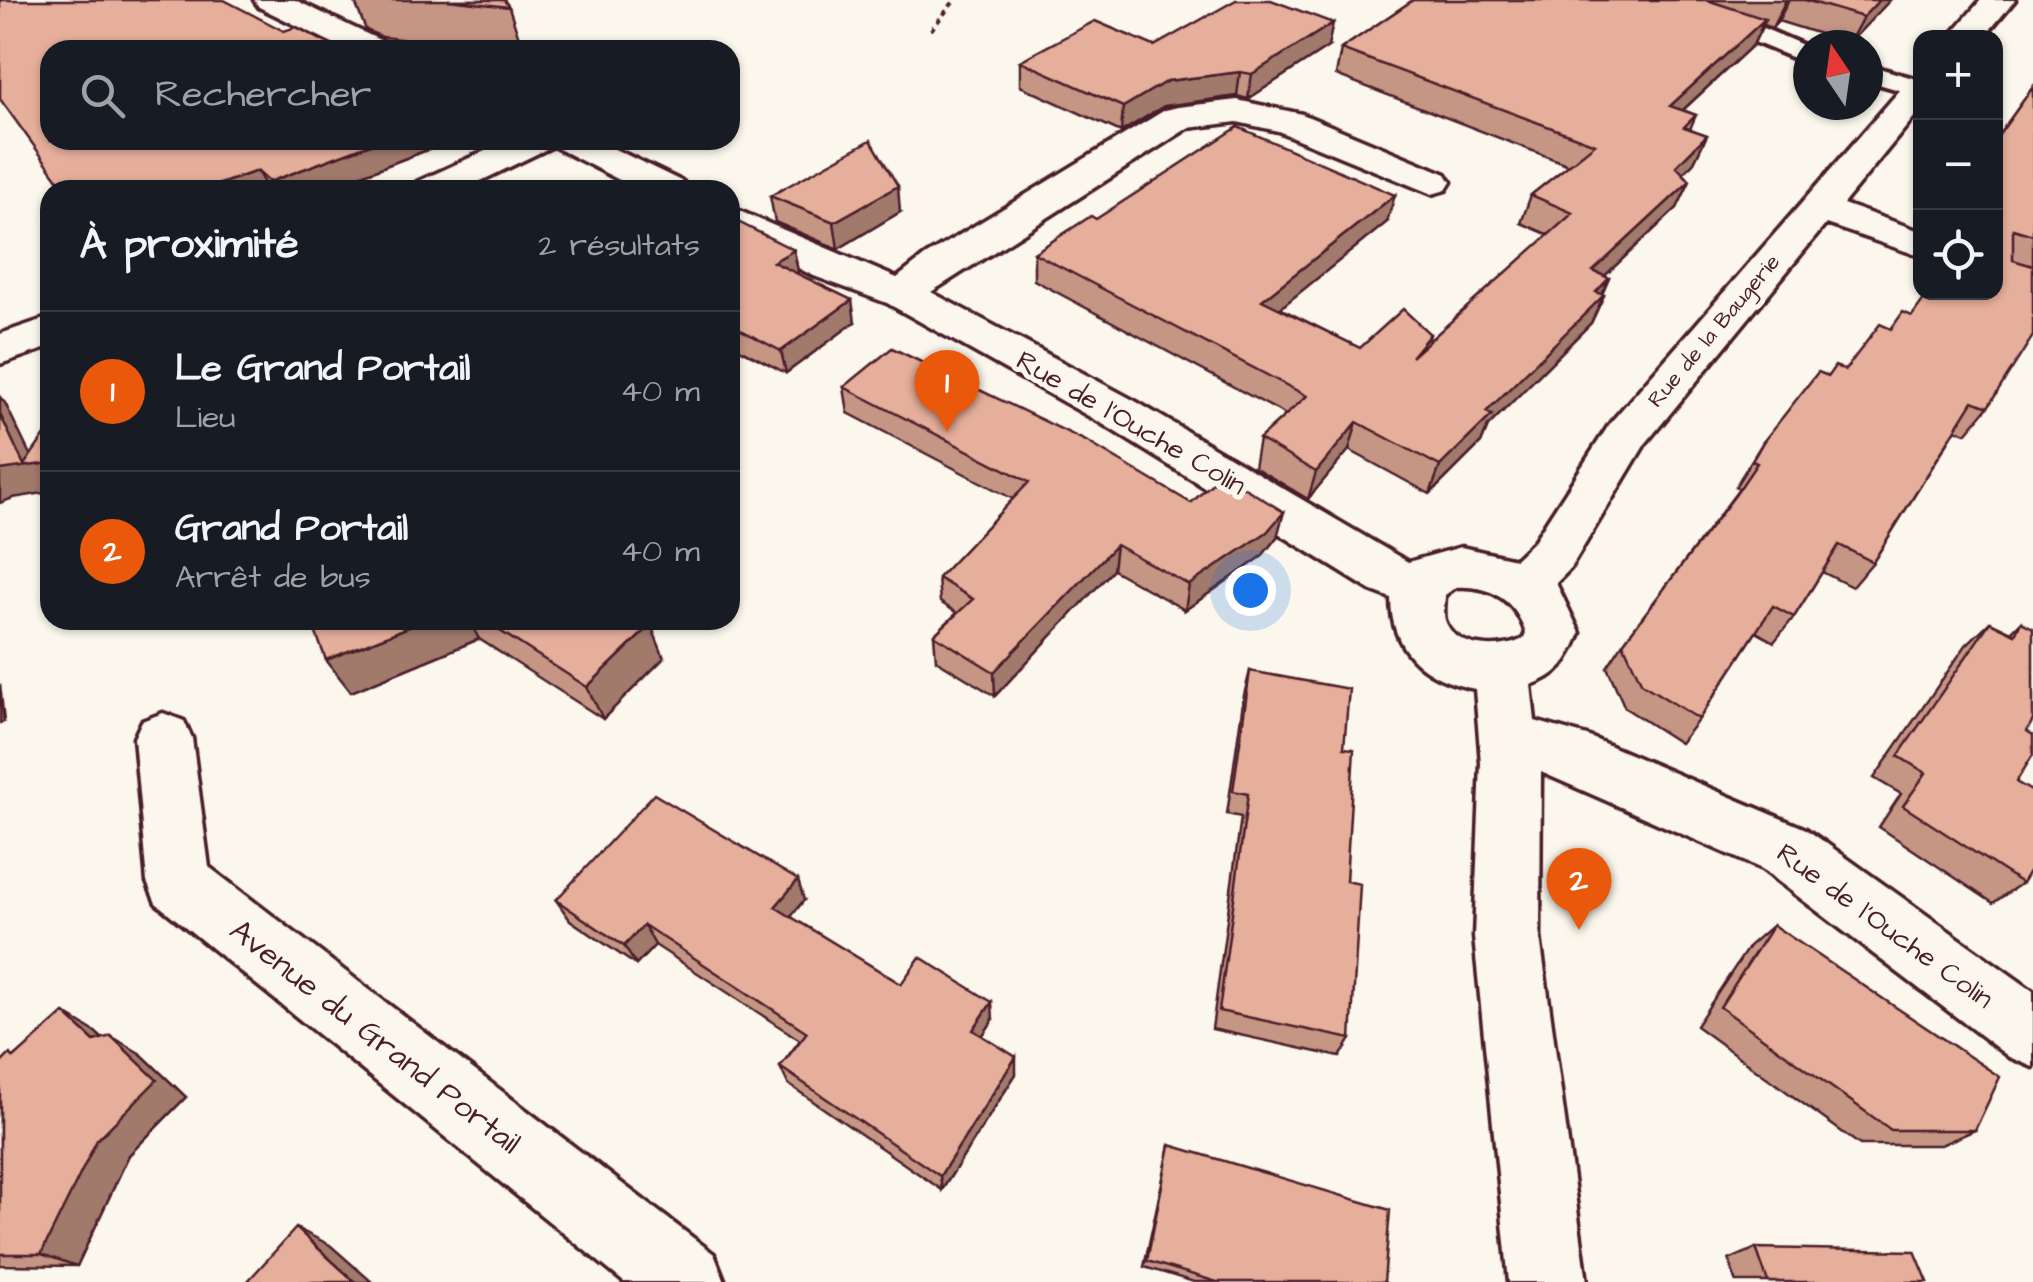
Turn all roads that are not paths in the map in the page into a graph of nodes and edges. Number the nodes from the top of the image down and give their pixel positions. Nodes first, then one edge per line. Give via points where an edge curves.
1 (270, 0) edge
2 (1657, 0) edge
3 (1999, 0) edge
4 (1971, 30) edge
5 (353, 40) edge
6 (1793, 50) edge
7 (1883, 78) edge
8 (1913, 86) edge
9 (1913, 96) edge
10 (517, 150) edge
11 (587, 150) edge
12 (453, 180) edge
13 (649, 180) edge
14 (1432, 182) dead end
15 (1818, 208) junction
16 (740, 224) edge
17 (1913, 242) edge
18 (902, 294) junction
19 (40, 335) edge
20 (0, 350) edge
21 (1522, 584) junction
22 (1418, 588) junction
23 (1501, 672) junction
24 (163, 738) dead end
25 (1509, 738) junction
26 (2033, 1033) edge
27 (686, 1282) edge
28 (1548, 1282) edge

1 - 5 street
2 - 6 lane
3 - 4 street
7 - 8 lane
9 - 15 street, Rue de la Baugerie
10 - 12 street
11 - 13 street
14 - 18 street via 1289,122 1237,110 1178,118
15 - 17 street
15 - 21 street, Rue de la Baugerie via 1628,433 1552,555
16 - 18 street, Rue de l'Ouche Colin
18 - 22 street, Rue de l'Ouche Colin
19 - 20 street
21 - 22 street via 1461,567 1442,570
21 - 23 street via 1549,613 1550,647 1539,660
22 - 23 street via 1417,622 1439,651
23 - 25 street
24 - 27 street, Avenue du Grand Portail via 178,882
25 - 26 street, Rue de l'Ouche Colin via 1566,754 1784,849
25 - 28 street via 1508,937

